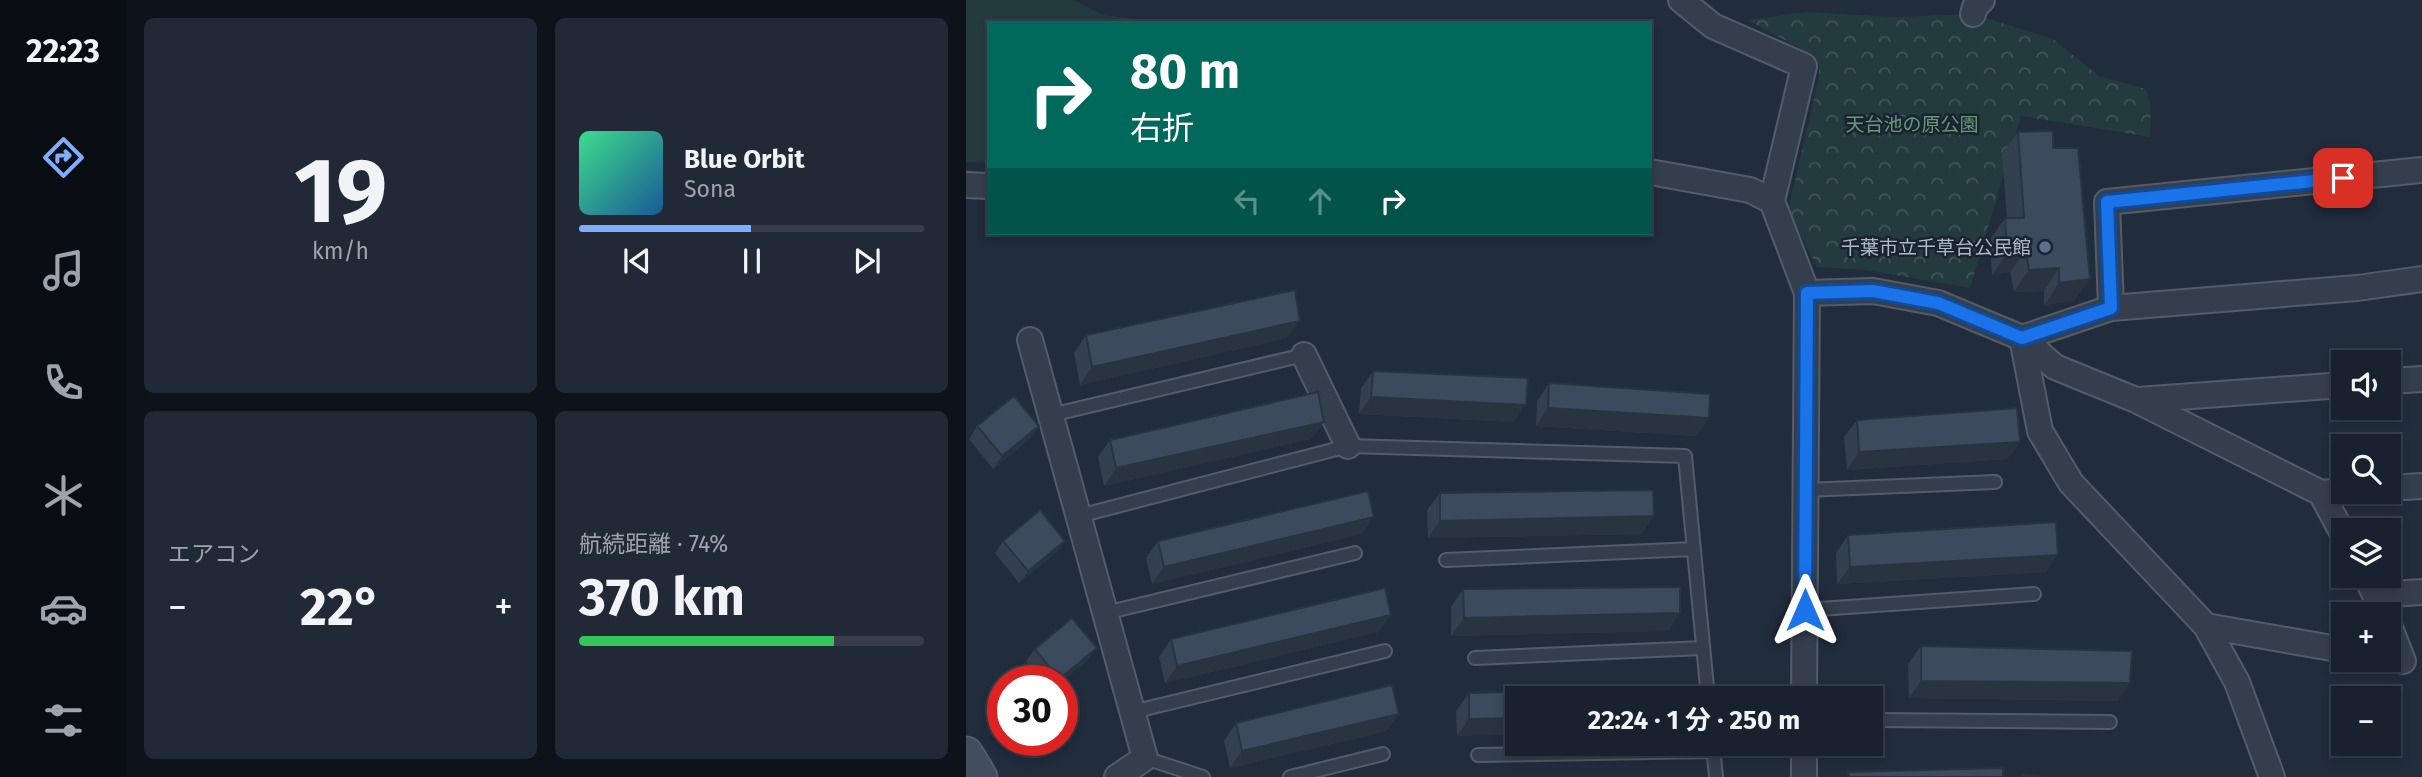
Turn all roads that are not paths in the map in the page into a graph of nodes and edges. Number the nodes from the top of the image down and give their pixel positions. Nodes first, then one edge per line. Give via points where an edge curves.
1 (1681, 0) edge
2 (2422, 170) edge
3 (1652, 172) edge
4 (966, 185) edge
5 (987, 186) edge
6 (1772, 201) junction
7 (2422, 279) edge
8 (1807, 293) junction
9 (2111, 308) junction
10 (2022, 338) junction
11 (1030, 340) dead end
12 (1304, 355) joint
13 (2422, 379) edge
14 (2401, 381) edge
15 (2331, 386) edge
16 (2136, 400) junction
17 (1051, 415) junction
18 (1348, 446) junction
19 (1996, 482) dead end
20 (2422, 486) edge
21 (2401, 487) edge
22 (1806, 490) junction
23 (2331, 492) edge
24 (1079, 516) junction
25 (1694, 549) junction
26 (1355, 553) dead end
27 (1446, 560) dead end
28 (2422, 592) edge
29 (2034, 594) dead end
30 (2375, 595) edge
31 (1805, 610) junction
32 (1105, 613) junction
33 (2206, 626) junction
34 (1703, 648) junction
35 (2331, 648) edge
36 (1385, 651) dead end
37 (1475, 657) dead end
38 (1707, 686) edge
39 (1804, 686) edge
40 (1132, 712) junction
41 (1883, 720) edge
42 (2110, 722) dead end
43 (966, 754) edge
44 (1383, 754) dead end
45 (1505, 754) edge
46 (1478, 755) dead end
47 (1714, 756) edge
48 (1804, 756) edge
49 (1145, 758) junction
50 (980, 777) edge
51 (1117, 777) edge
52 (1203, 777) edge
53 (1290, 777) edge
54 (1716, 777) edge
55 (1804, 777) edge
56 (2272, 777) edge

1 - 6 street via 1713,26 1804,66
2 - 9 street via 2107,202
3 - 6 street via 1750,190
4 - 5 street
6 - 8 street
7 - 9 street
8 - 10 street via 1873,291 1938,303
8 - 22 street
9 - 10 street
10 - 16 street via 2054,367
10 - 33 street via 2040,430 2071,483
11 - 17 street
12 - 17 lane
12 - 18 street
13 - 14 street
15 - 16 street
16 - 23 street
17 - 24 street
18 - 24 lane
18 - 25 lane via 1685,456
19 - 22 lane
20 - 21 street
22 - 31 street
24 - 32 street
25 - 27 lane
25 - 34 lane
26 - 32 lane
28 - 30 street
29 - 31 lane
31 - 39 street
32 - 40 street
33 - 35 street
33 - 56 street via 2237,682
34 - 37 lane
34 - 38 lane
36 - 40 lane
40 - 49 street
41 - 42 lane
43 - 50 street
44 - 53 lane
45 - 46 lane
47 - 54 lane
48 - 55 street
49 - 51 street
49 - 52 lane

